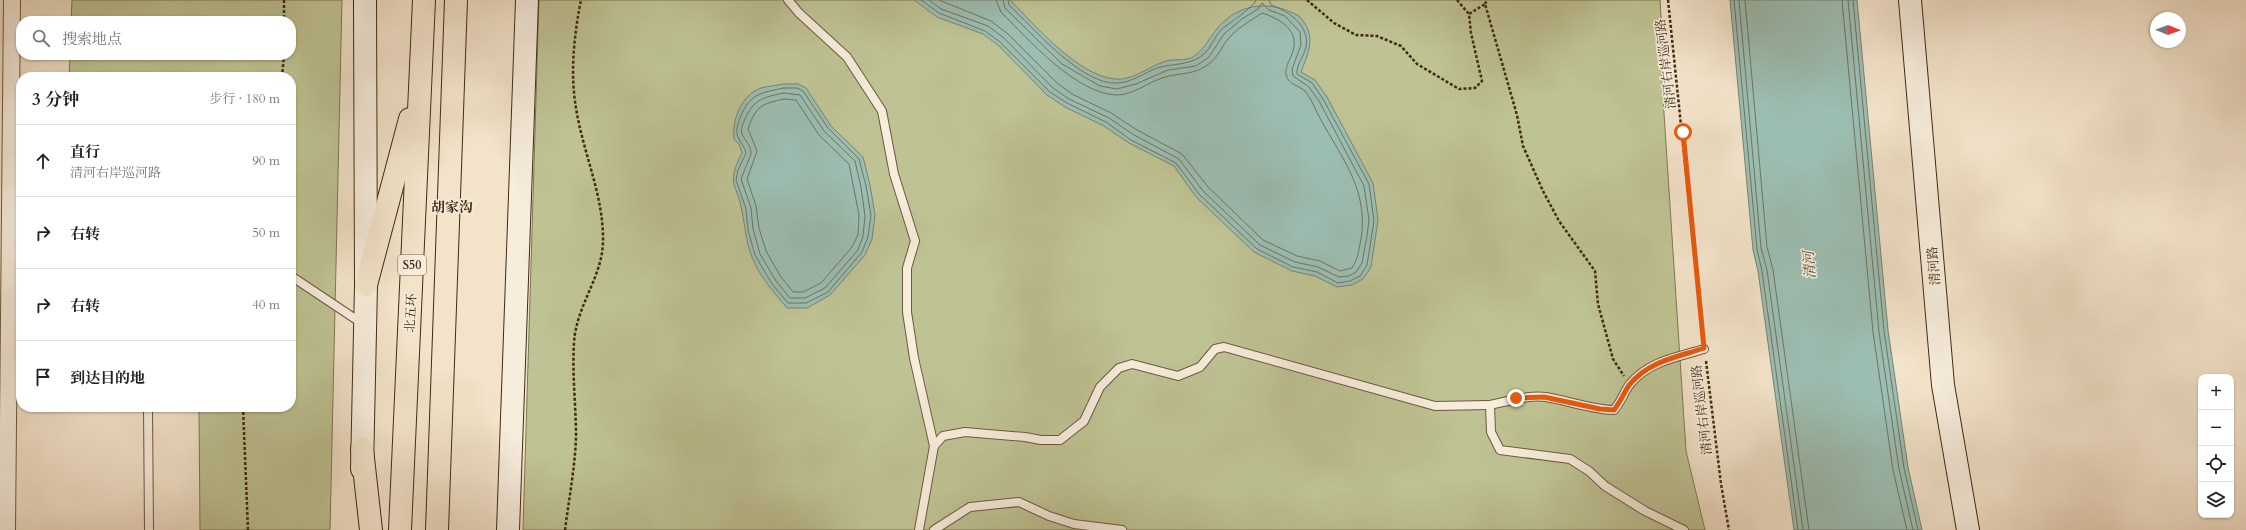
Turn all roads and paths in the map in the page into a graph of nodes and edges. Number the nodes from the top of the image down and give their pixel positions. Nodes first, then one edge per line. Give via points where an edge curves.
1 (12, 0) edge
2 (284, 0) edge
3 (365, 0) edge
4 (419, 0) edge
5 (424, 0) edge
6 (456, 0) edge
7 (527, 0) edge
8 (581, 0) edge
9 (788, 0) edge
10 (1307, 0) edge
11 (1457, 0) edge
12 (1487, 0) edge
13 (1668, 0) edge
14 (1910, 0) edge
15 (1485, 4) junction
16 (1469, 14) junction
17 (284, 16) edge
18 (6, 27) edge
19 (422, 52) junction
20 (284, 60) edge
21 (282, 72) edge
22 (421, 77) junction
23 (296, 279) edge
24 (366, 285) junction
25 (365, 326) junction
26 (1704, 348) junction
27 (1629, 385) junction
28 (1490, 404) junction
29 (148, 412) edge
30 (243, 412) edge
31 (934, 446) junction
32 (362, 449) junction
33 (7, 530) edge
34 (149, 530) edge
35 (248, 530) edge
36 (360, 530) edge
37 (371, 530) edge
38 (400, 530) edge
39 (438, 530) edge
40 (508, 530) edge
41 (565, 530) edge
42 (919, 530) edge
43 (934, 530) edge
44 (1122, 530) edge
45 (1684, 530) edge
46 (1729, 530) edge
47 (1968, 530) edge

1 - 18 street
2 - 17 path
3 - 24 street
4 - 19 highway
5 - 19 highway, 北五环 / S50
6 - 39 highway
7 - 40 street
8 - 41 path via 575,27 576,108 592,172 603,242 598,271 581,307 574,342 576,438
9 - 31 lane via 847,57 882,111 894,174 915,241 907,268 907,312 914,358
10 - 16 path via 1334,23 1356,35 1377,36 1401,46 1417,64 1459,89 1475,88 1482,81
11 - 16 path
12 - 15 path
13 - 26 path, 清河右岸巡河路
14 - 47 street, 清河路 via 1943,385
15 - 16 path
15 - 27 path via 1523,146 1558,221 1595,271 1598,304 1613,359
18 - 33 street
19 - 22 highway, 北五环 / S50
20 - 21 path
22 - 24 highway
22 - 38 highway, 北五环 / S50
23 - 25 lane
24 - 25 street
25 - 32 street
26 - 27 lane via 1649,366
26 - 46 path, 清河右岸巡河路 via 1720,484
27 - 28 lane via 1622,401 1614,410 1544,397 1516,398
28 - 31 lane via 1434,406 1224,347 1214,349 1200,368 1178,376 1132,364 1119,368 1100,387 1084,421 1060,440 965,432 943,436
28 - 45 lane via 1491,432 1500,450 1570,459 1590,471 1605,486 1645,511
29 - 34 lane
30 - 35 path
31 - 42 lane
32 - 36 street
32 - 37 highway
43 - 44 lane via 970,507 1019,502 1074,524

